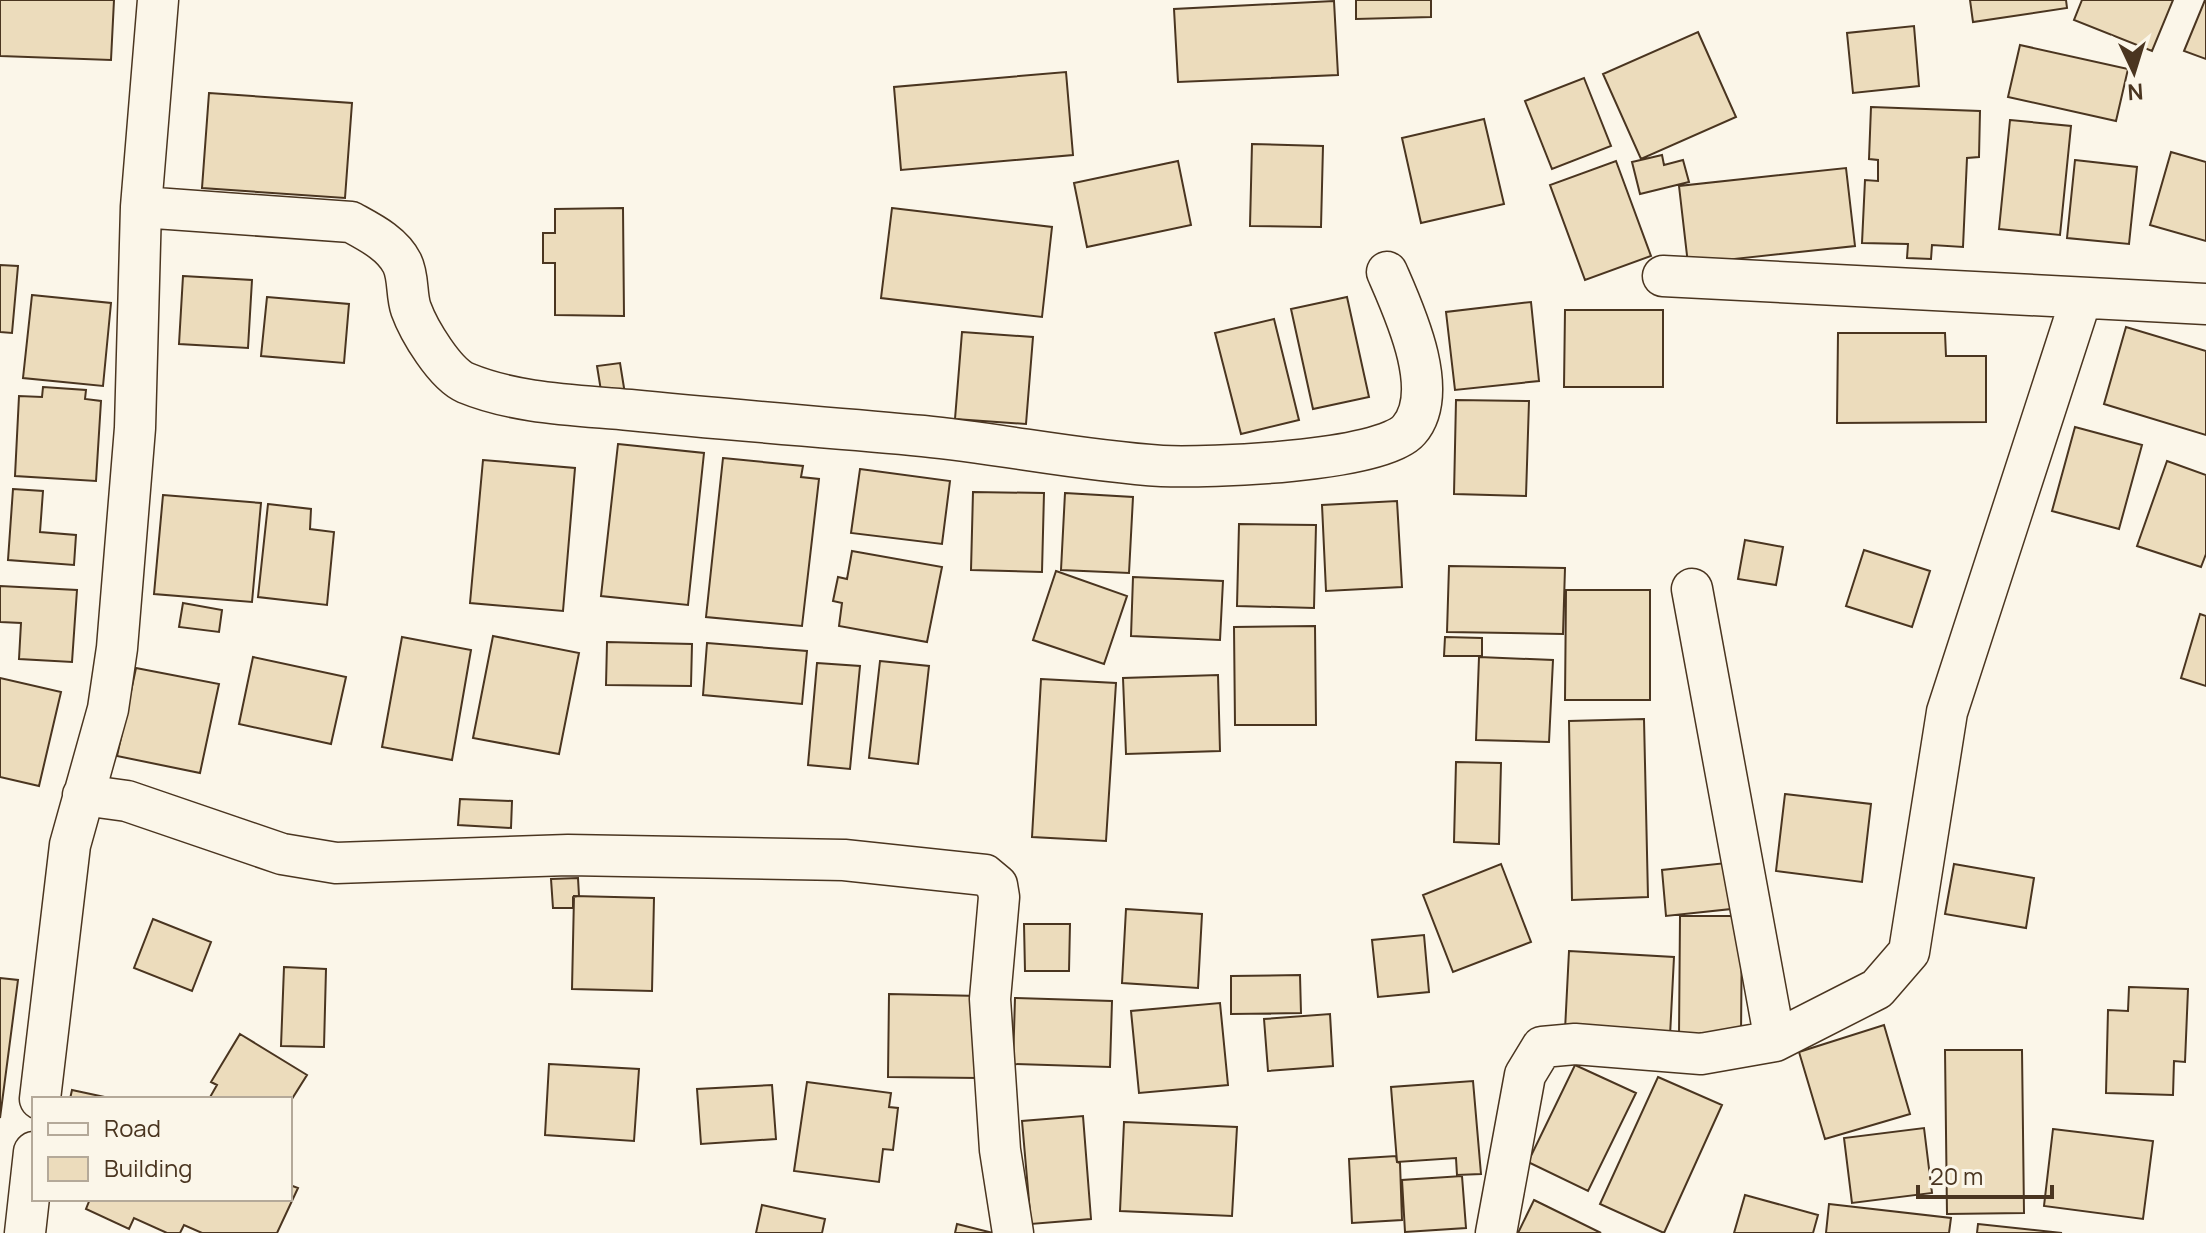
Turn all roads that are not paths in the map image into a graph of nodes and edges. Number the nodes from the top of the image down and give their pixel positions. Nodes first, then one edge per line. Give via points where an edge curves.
1 (158, 0) edge
2 (141, 207) junction
3 (1387, 272) dead end
4 (1663, 276) dead end
5 (2081, 299) junction
6 (2206, 304) edge
7 (1692, 589) dead end
8 (83, 795) junction
9 (1775, 1041) junction
10 (40, 1097) edge
11 (32, 1170) edge
12 (25, 1233) edge
13 (1013, 1233) edge
14 (1496, 1233) edge

1 - 2 street
2 - 3 street via 351,222 380,238 402,263 411,310 433,351 462,381 503,395 925,436 1161,466 1301,460 1387,444 1408,432 1420,413 1421,374 1412,330
2 - 8 street via 135,428 117,648 108,709
4 - 5 street
5 - 6 street
5 - 9 street via 1947,712 1909,952 1877,989
7 - 9 street
8 - 10 street via 70,845
8 - 13 street via 127,801 282,854 336,863 584,855 844,860 985,875 997,885 999,897 990,999 1000,1150
9 - 14 street via 1701,1054 1575,1044 1542,1047 1525,1075
11 - 12 street

